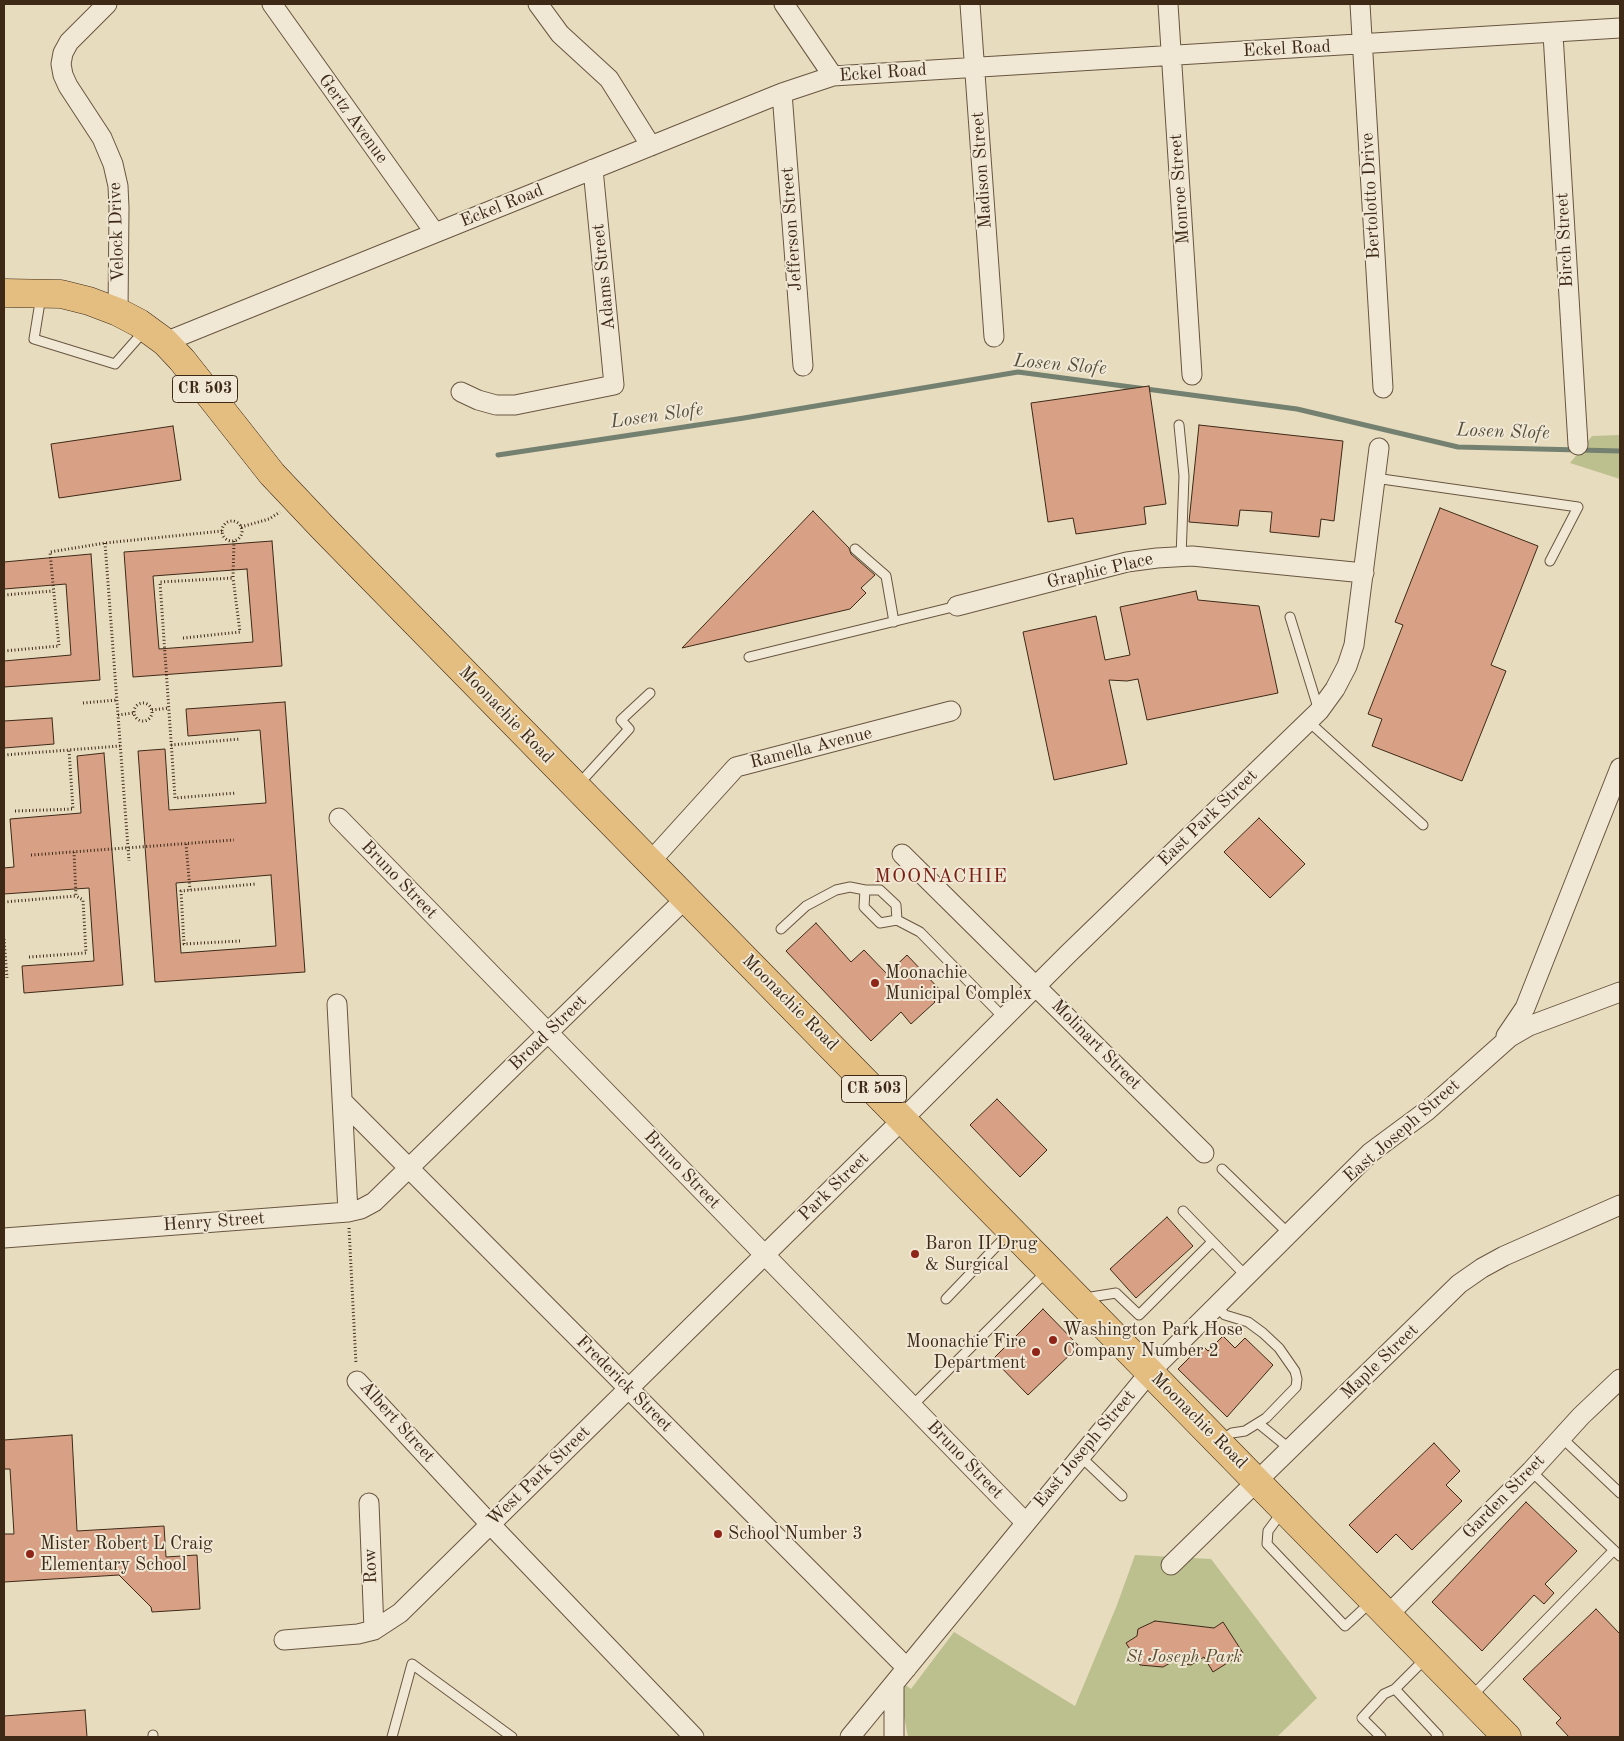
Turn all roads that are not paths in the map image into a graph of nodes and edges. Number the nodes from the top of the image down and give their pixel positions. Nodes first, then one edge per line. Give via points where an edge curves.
1 (107, 4) edge
2 (272, 4) edge
3 (538, 4) edge
4 (784, 4) edge
5 (970, 4) edge
6 (1168, 4) edge
7 (1360, 4) edge
8 (1620, 28) edge
9 (1553, 34) junction
10 (1362, 45) junction
11 (1172, 56) junction
12 (975, 67) junction
13 (833, 76) junction
14 (782, 93) junction
15 (651, 146) junction
16 (593, 169) junction
17 (436, 233) junction
18 (4, 293) edge
19 (42, 293) junction
20 (118, 312) junction
21 (155, 336) junction
22 (994, 336) dead end
23 (803, 366) dead end
24 (1192, 374) dead end
25 (1383, 388) dead end
26 (461, 392) dead end
27 (1178, 425) dead end
28 (1578, 445) dead end
29 (1379, 448) dead end
30 (1375, 478) junction
31 (855, 549) dead end
32 (1181, 556) junction
33 (1550, 561) dead end
34 (1364, 573) junction
35 (957, 606) joint
36 (1290, 617) dead end
37 (894, 622) junction
38 (749, 658) dead end
39 (650, 693) dead end
40 (951, 711) dead end
41 (1314, 716) junction
42 (1620, 768) edge
43 (576, 787) junction
44 (339, 818) dead end
45 (1423, 825) dead end
46 (902, 854) dead end
47 (650, 862) junction
48 (864, 890) junction
49 (686, 898) junction
50 (897, 920) junction
51 (781, 929) dead end
52 (1036, 986) junction
53 (1620, 992) edge
54 (337, 1004) dead end
55 (1004, 1018) junction
56 (548, 1033) junction
57 (1494, 1050) junction
58 (342, 1101) junction
59 (904, 1118) junction
60 (1204, 1153) dead end
61 (409, 1168) junction
62 (1222, 1169) dead end
63 (1620, 1205) edge
64 (1183, 1211) dead end
65 (348, 1212) junction
66 (1012, 1230) junction
67 (1289, 1234) junction
68 (4, 1238) edge
69 (1212, 1242) junction
70 (765, 1255) junction
71 (1049, 1268) junction
72 (1246, 1276) junction
73 (946, 1298) dead end
74 (1080, 1299) junction
75 (1216, 1306) junction
76 (1150, 1372) junction
77 (1620, 1379) edge
78 (357, 1381) road end
79 (628, 1388) junction
80 (912, 1406) junction
81 (1258, 1423) junction
82 (1561, 1437) junction
83 (1219, 1441) junction
84 (1290, 1449) junction
85 (1080, 1456) junction
86 (1531, 1471) junction
87 (1258, 1480) junction
88 (1620, 1492) edge
89 (1122, 1496) dead end
90 (369, 1503) dead end
91 (1285, 1508) junction
92 (1025, 1522) junction
93 (490, 1524) junction
94 (1617, 1553) edge
95 (1171, 1565) dead end
96 (1381, 1608) junction
97 (374, 1630) junction
98 (284, 1640) dead end
99 (1428, 1656) junction
100 (906, 1668) junction
101 (894, 1684) junction
102 (1395, 1689) junction
103 (1470, 1698) junction
104 (392, 1737) edge
105 (512, 1737) edge
106 (694, 1737) edge
107 (850, 1737) edge
108 (894, 1737) edge
109 (1381, 1737) edge
110 (1436, 1737) edge
111 (1507, 1737) edge

1 - 20 street, Velock Drive via 69,42 61,64 68,86 102,138 113,164 119,208
2 - 17 street, Gertz Avenue
3 - 15 street via 560,34 609,79
4 - 13 street
5 - 12 street, Madison Street
6 - 11 street, Monroe Street
7 - 10 street, Bertolotto Drive
8 - 9 street, Eckel Road
9 - 10 street, Eckel Road
9 - 28 street, Birch Street
10 - 11 street, Eckel Road
10 - 25 street, Bertolotto Drive
11 - 12 street, Eckel Road
11 - 24 street, Monroe Street
12 - 13 street, Eckel Road
12 - 22 street, Madison Street
13 - 14 street, Eckel Road
14 - 15 street, Eckel Road
14 - 23 street, Jefferson Street
15 - 16 street, Eckel Road
16 - 17 street, Eckel Road
16 - 26 street, Adams Street via 614,385 515,405 487,403
17 - 21 street, Eckel Road
18 - 19 main road, CR 503
19 - 20 main road, CR 503 via 89,301
19 - 21 lane via 34,338 115,364
20 - 21 main road, CR 503
21 - 43 main road, Moonachie Road / CR 503 via 182,360 272,474
27 - 32 lane via 1184,476
29 - 30 street, East Park Street
30 - 33 lane via 1578,508
30 - 34 street, East Park Street
31 - 37 lane via 886,576
32 - 34 street, Graphic Place
32 - 35 street, Graphic Place via 1127,562
34 - 41 street, East Park Street via 1354,645 1347,666 1336,688
35 - 37 lane
36 - 41 lane
37 - 38 lane
39 - 43 lane via 620,720 629,729
40 - 47 street, Ramella Avenue via 736,767
41 - 45 lane
41 - 52 street, East Park Street
42 - 57 street, East Joseph Street via 1525,1008
43 - 47 main road, Moonachie Road / CR 503
44 - 56 street, Bruno Street
46 - 52 street, Molinart Street
47 - 49 main road, Moonachie Road / CR 503
48 - 50 lane via 880,890 896,905
48 - 50 lane via 864,907 880,923
48 - 51 lane via 850,887 836,890 806,906
49 - 56 street, Broad Street
49 - 59 main road, Moonachie Road / CR 503
50 - 55 lane via 920,932
52 - 55 street, East Park Street
52 - 60 street, Molinart Street
53 - 57 street, East Joseph Street via 1529,1026
54 - 58 street
55 - 59 street, East Park Street
56 - 61 street, Broad Street
56 - 70 street, Bruno Street
57 - 67 street, East Joseph Street via 1428,1110 1370,1153
58 - 61 street, Frederick Street
58 - 65 street
59 - 66 main road, Moonachie Road / CR 503
59 - 70 street, Park Street
61 - 65 street, Henry Street via 374,1202
61 - 79 street, Frederick Street
62 - 67 lane
63 - 84 street, Maple Street via 1504,1256 1459,1284
64 - 69 lane
65 - 68 street, Henry Street
66 - 71 main road, Moonachie Road / CR 503
66 - 73 lane
67 - 72 street, East Joseph Street
69 - 72 lane
69 - 74 lane via 1139,1315 1116,1294
70 - 79 street, West Park Street
70 - 80 street, Bruno Street
71 - 74 main road, Moonachie Road / CR 503
71 - 80 lane
72 - 75 street, East Joseph Street
74 - 76 main road, Moonachie Road / CR 503
75 - 76 street, East Joseph Street
75 - 81 lane via 1225,1315 1248,1322 1263,1333 1295,1371 1296,1387
76 - 83 main road, Moonachie Road / CR 503
76 - 85 street, East Joseph Street
77 - 82 street, Garden Street
78 - 93 street, Albert Street
79 - 93 street, West Park Street
79 - 100 street, Frederick Street
80 - 92 street, Bruno Street
81 - 83 lane
81 - 84 lane
82 - 86 street, Garden Street
82 - 88 lane
83 - 87 main road, Moonachie Road / CR 503
84 - 87 street, Maple Street
85 - 89 lane
85 - 92 street, East Joseph Street
86 - 94 lane
86 - 96 street, Garden Street
87 - 91 main road, Moonachie Road / CR 503
87 - 95 street, Maple Street
90 - 97 street, Row
91 - 96 main road, Moonachie Road / CR 503
91 - 96 lane via 1268,1531 1267,1544 1338,1619 1345,1626
92 - 100 street, East Joseph Street
93 - 97 street, West Park Street via 400,1613
93 - 106 street, Albert Street
94 - 103 lane
96 - 99 main road, Moonachie Road / CR 503
97 - 98 street, West Park Street
99 - 102 lane
99 - 103 main road, Moonachie Road / CR 503
100 - 101 street, East Joseph Street
101 - 107 street, East Joseph Street
101 - 108 street
102 - 109 lane via 1384,1694 1362,1718
102 - 110 lane via 1438,1735
103 - 111 main road, Moonachie Road / CR 503
104 - 105 lane via 412,1664

